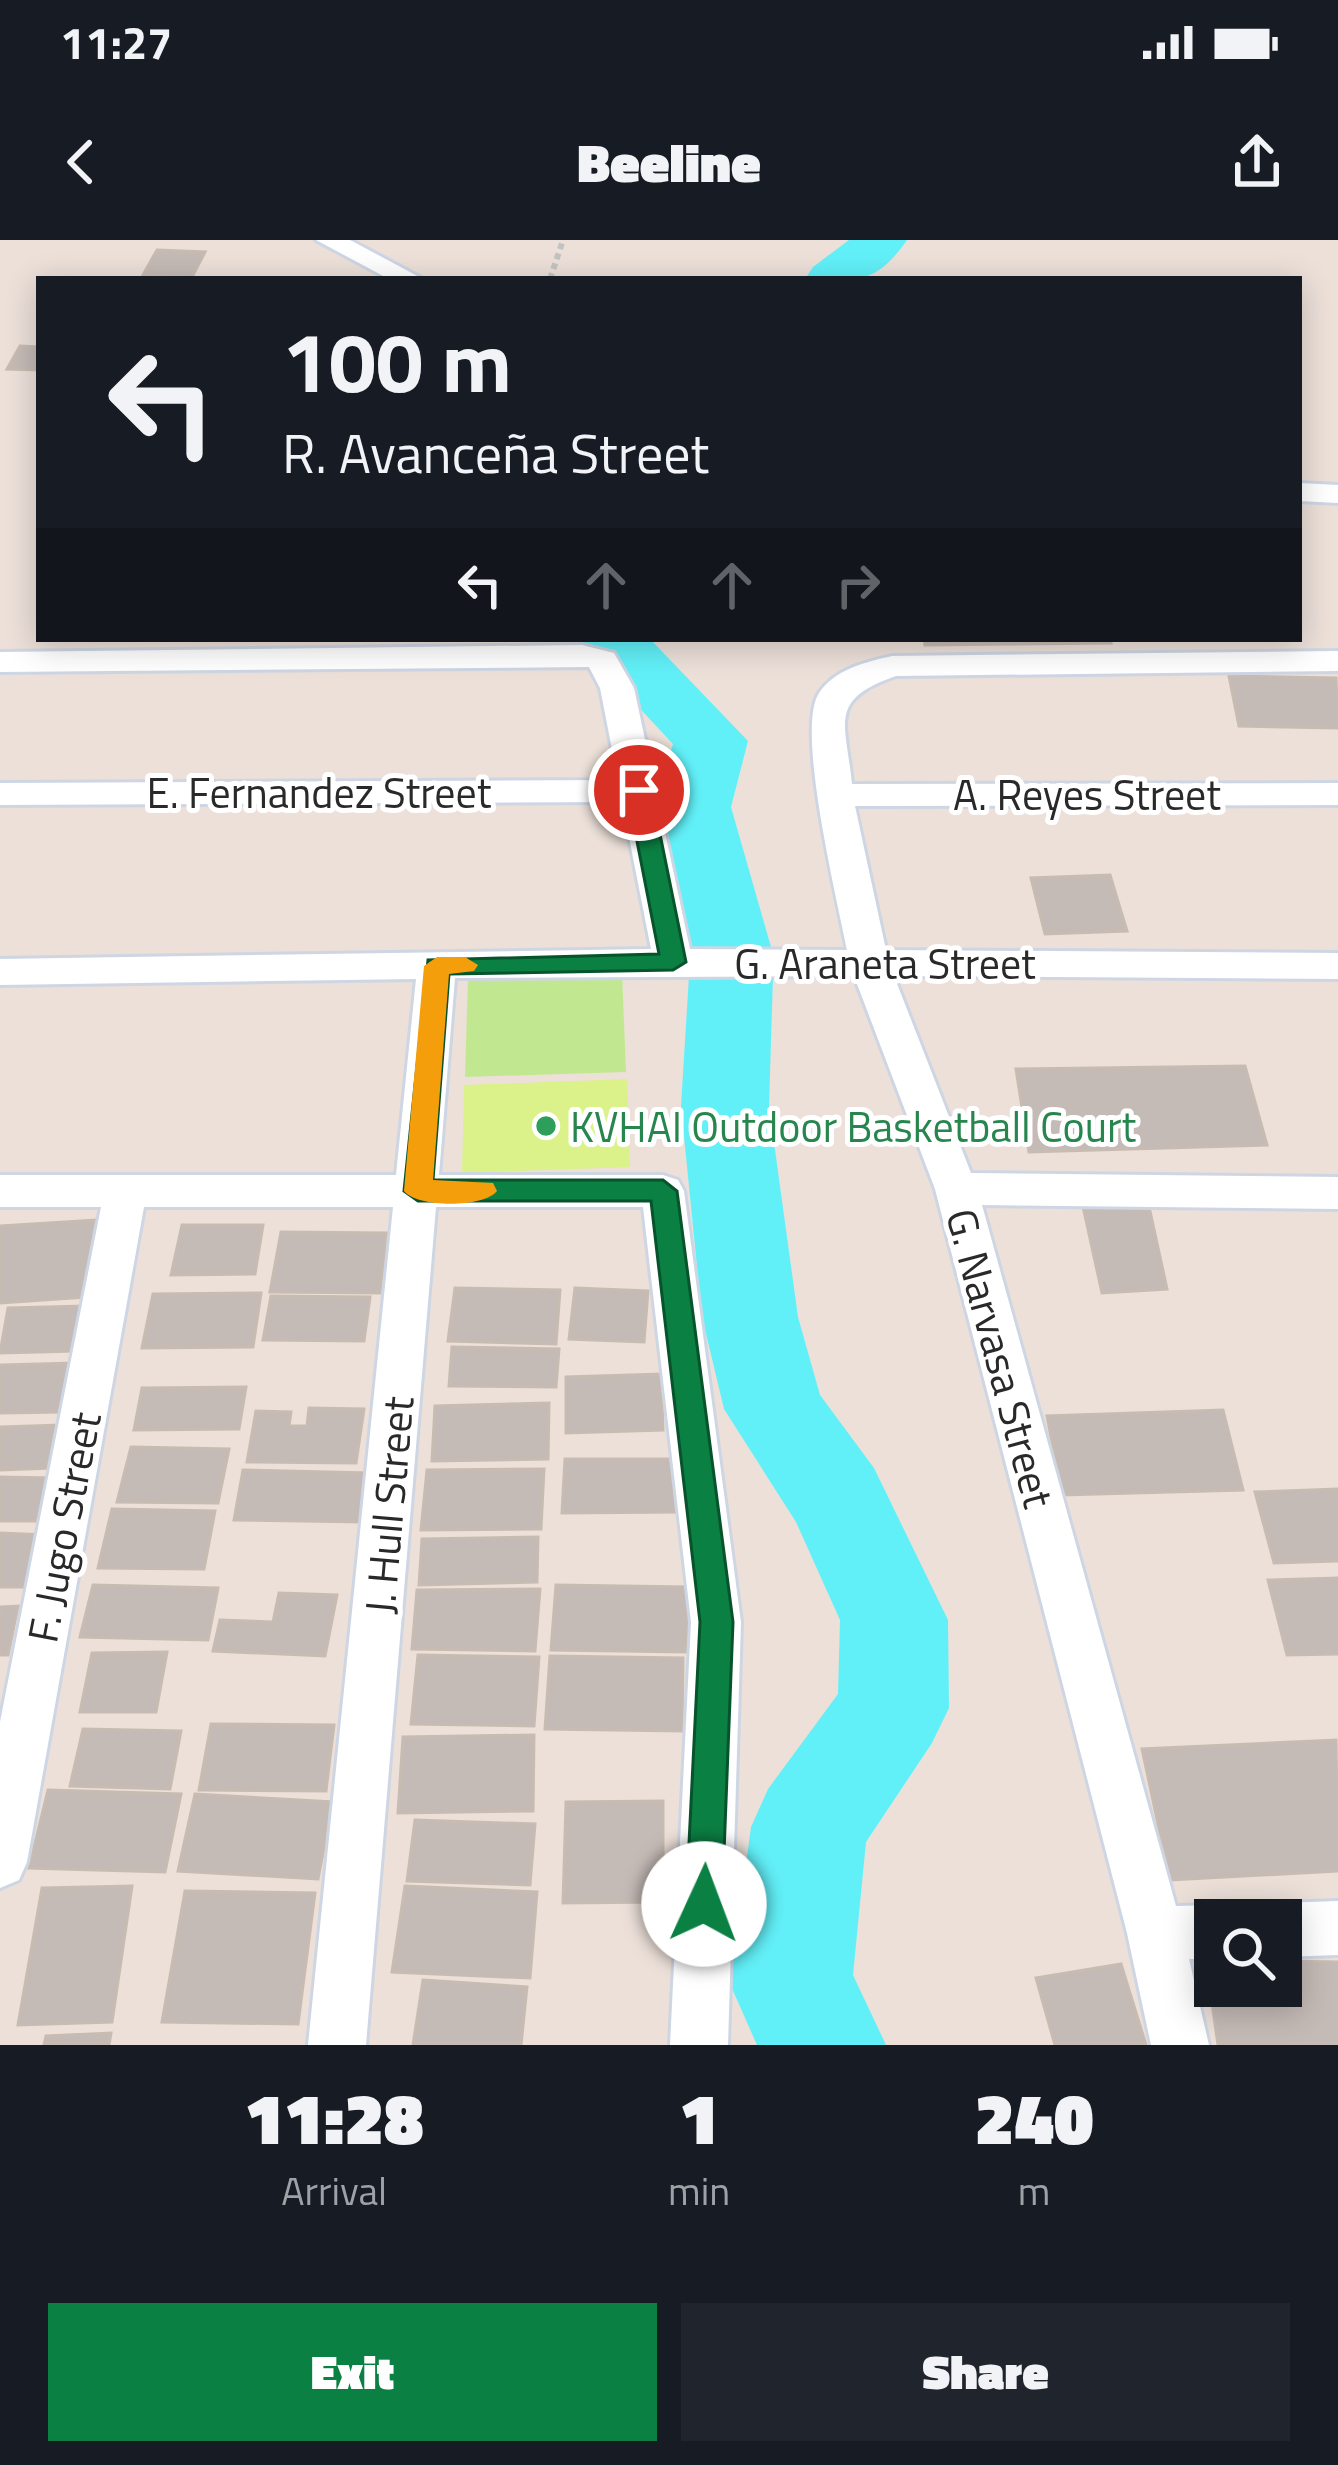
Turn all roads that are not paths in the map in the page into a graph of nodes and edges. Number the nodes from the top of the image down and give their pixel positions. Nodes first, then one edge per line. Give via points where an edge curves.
1 (329, 240) edge
2 (404, 276) edge
3 (1302, 492) edge
4 (1338, 494) edge
5 (1338, 661) edge
6 (0, 662) edge
7 (639, 790) junction
8 (0, 794) edge
9 (1338, 794) edge
10 (836, 795) junction
11 (673, 962) junction
12 (868, 963) junction
13 (437, 966) junction
14 (1338, 966) edge
15 (0, 972) edge
16 (956, 1190) junction
17 (0, 1191) edge
18 (418, 1191) junction
19 (125, 1192) junction
20 (1338, 1193) edge
21 (0, 1862) edge
22 (1338, 1928) edge
23 (1302, 1929) edge
24 (1194, 1932) edge
25 (1155, 1933) junction
26 (337, 2045) edge
27 (698, 2045) edge
28 (1180, 2045) edge

1 - 2 street
3 - 4 street
5 - 10 street, G. Narvasa Street via 892,666 849,681 833,697
6 - 7 street via 582,655 602,660 613,674
7 - 8 street, E. Fernandez Street
7 - 11 street
9 - 10 street, A. Reyes Street
10 - 12 street, G. Narvasa Street
11 - 12 street, G. Araneta Street
11 - 13 street, G. Araneta Street
12 - 14 street, G. Araneta Street
12 - 16 street, G. Narvasa Street
13 - 15 street, G. Araneta Street
13 - 18 street, J. Hull Street
16 - 20 street
16 - 25 street, G. Narvasa Street
17 - 19 street
18 - 19 street
18 - 26 street, J. Hull Street
18 - 27 street via 663,1191 716,1622
19 - 21 street, F. Jugo Street
22 - 23 street
24 - 25 street
25 - 28 street, G. Narvasa Street

